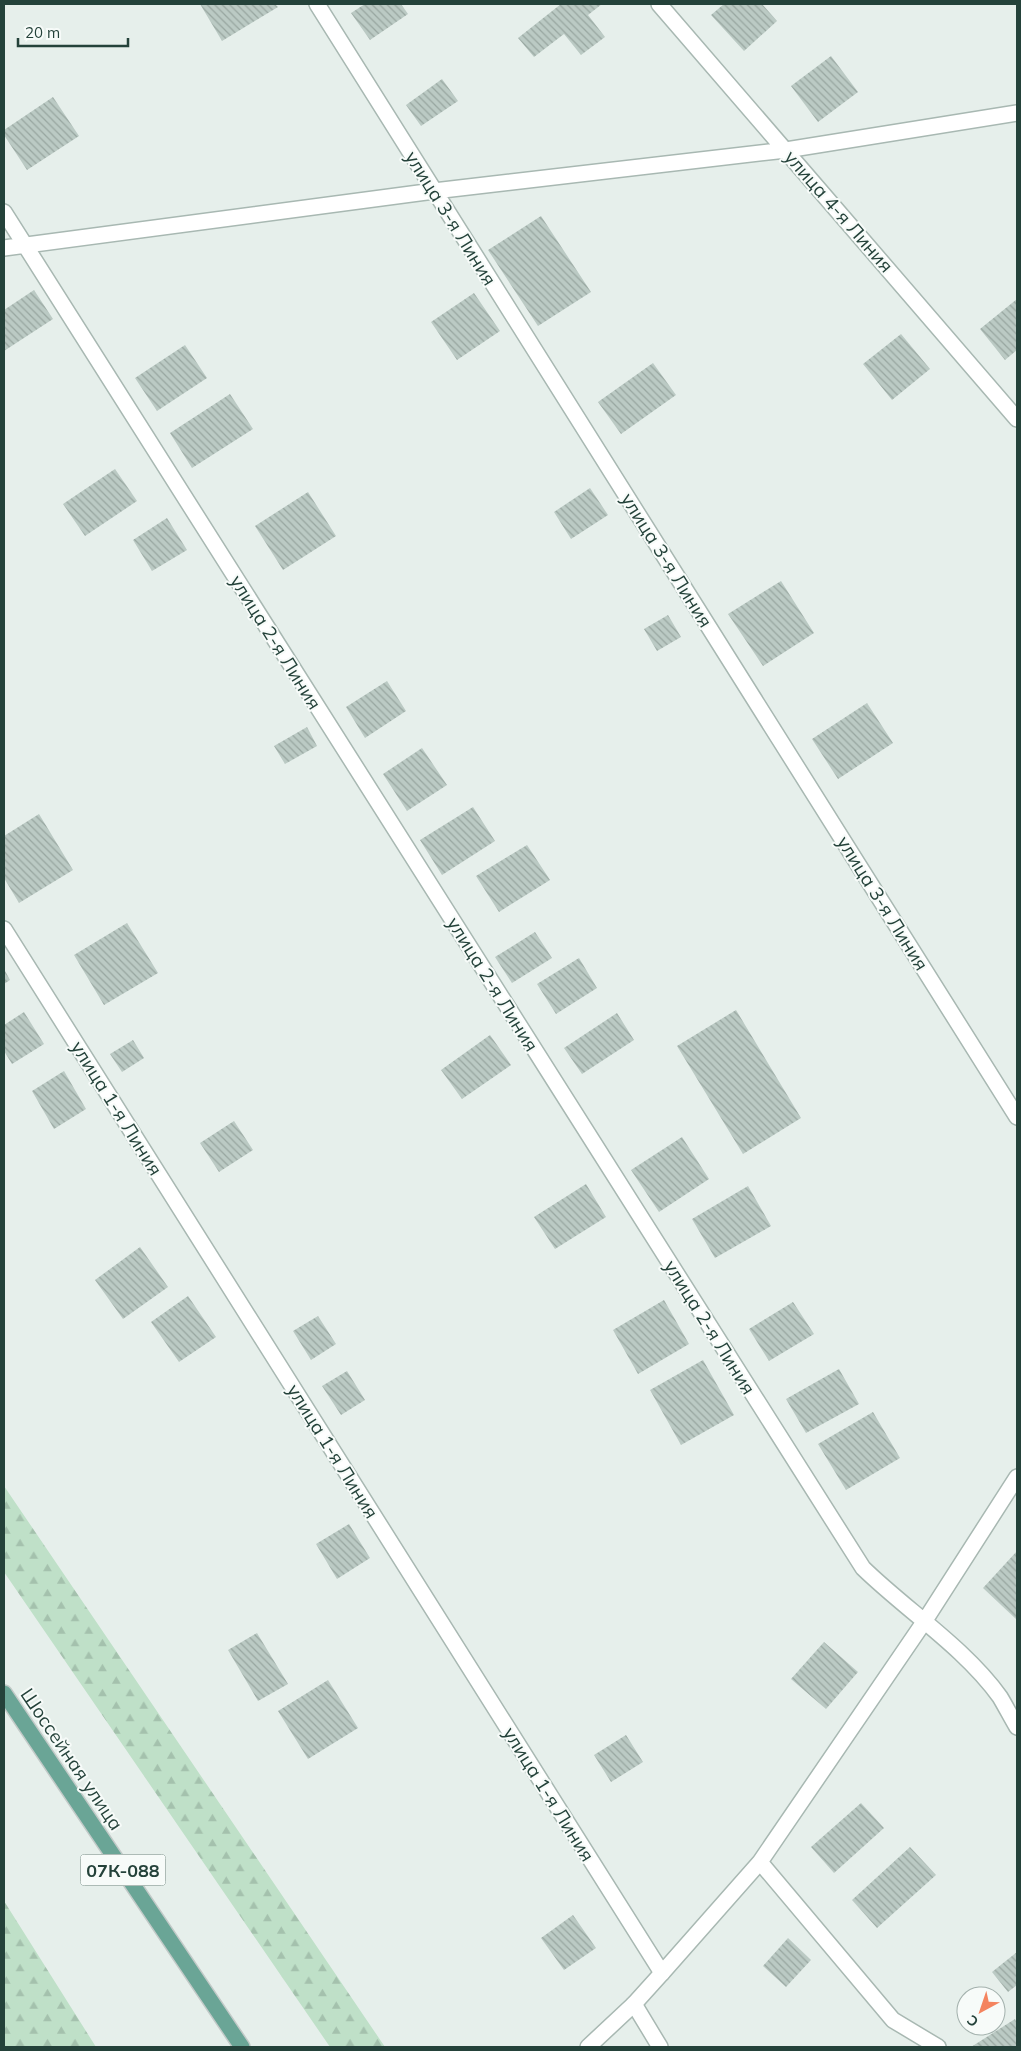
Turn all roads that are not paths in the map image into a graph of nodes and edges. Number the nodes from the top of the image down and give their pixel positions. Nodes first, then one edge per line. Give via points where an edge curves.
1 (317, 4) edge
2 (659, 4) edge
3 (1017, 113) edge
4 (786, 150) junction
5 (434, 191) junction
6 (4, 212) edge
7 (25, 245) junction
8 (4, 248) edge
9 (1017, 419) edge
10 (4, 929) edge
11 (1017, 1117) edge
12 (1017, 1477) edge
13 (924, 1622) junction
14 (4, 1693) edge
15 (1017, 1727) edge
16 (760, 1862) junction
17 (662, 1973) junction
18 (634, 2004) junction
19 (242, 2047) edge
20 (588, 2047) edge
21 (660, 2047) edge
22 (938, 2047) edge

1 - 5 street, улица 3-я Линия
2 - 4 street, улица 4-я Линия
3 - 4 street
4 - 5 street
4 - 9 street, улица 4-я Линия
5 - 7 street
5 - 11 street, улица 3-я Линия
6 - 7 street, улица 2-я Линия
7 - 8 street
7 - 13 street, улица 2-я Линия via 863,1568
10 - 17 street, улица 1-я Линия
12 - 13 street
13 - 15 street, улица 2-я Линия via 957,1650 999,1697
13 - 16 street
14 - 19 main road, Шоссейная улица / 07К-088
16 - 17 street
16 - 22 street via 893,2020
17 - 18 street
18 - 20 street
18 - 21 street

